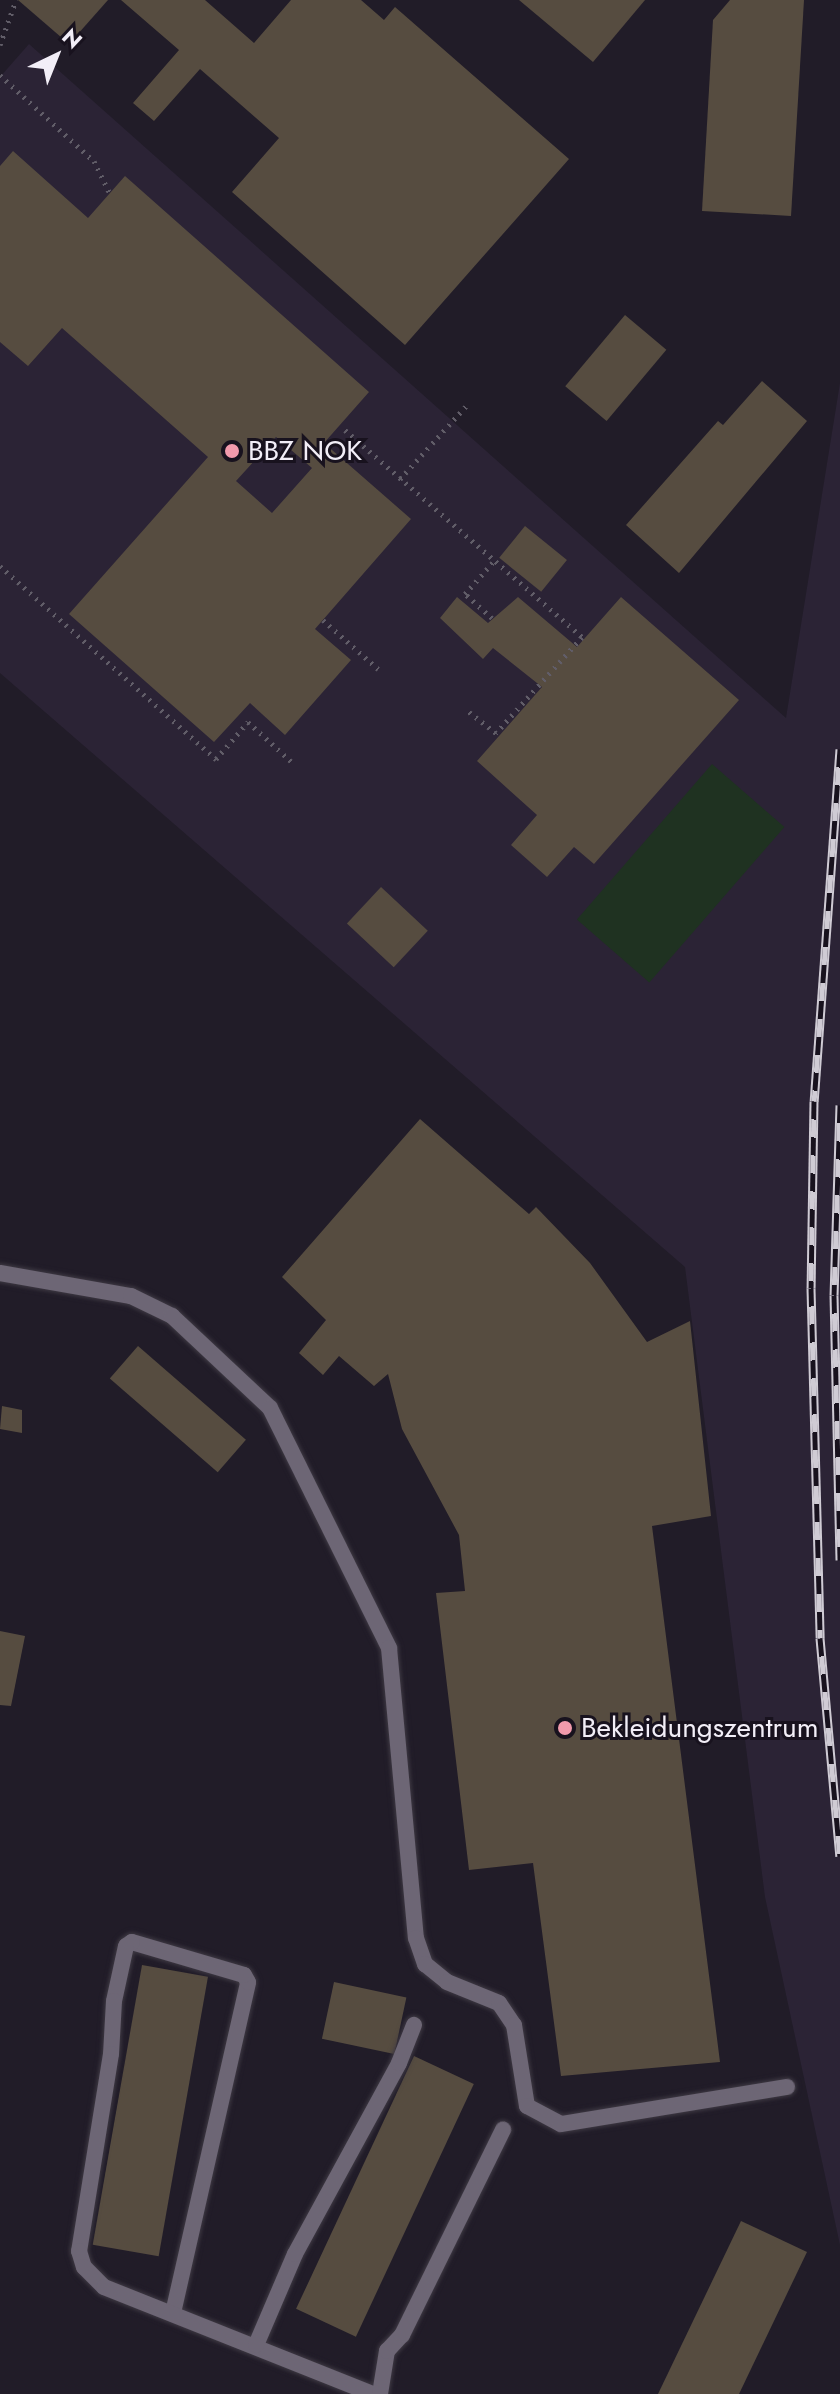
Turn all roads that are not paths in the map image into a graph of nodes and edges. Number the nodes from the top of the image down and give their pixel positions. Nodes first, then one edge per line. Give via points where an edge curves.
1 (0, 1273) edge
2 (414, 2025) dead end
3 (787, 2087) dead end
4 (503, 2130) dead end
5 (173, 2313) junction
6 (256, 2345) junction
7 (373, 2394) edge
8 (380, 2394) edge

1 - 3 lane via 131,1296 172,1316 270,1408 389,1648 416,1938 425,1964 447,1982 499,2003 514,2025 527,2106 561,2124
2 - 6 lane via 399,2063 295,2254
4 - 8 lane via 402,2335 387,2351
5 - 5 lane via 104,2287 91,2278 79,2251 111,2054 114,2001 126,1946 132,1942 244,1975 248,1982
5 - 6 lane
6 - 7 lane

